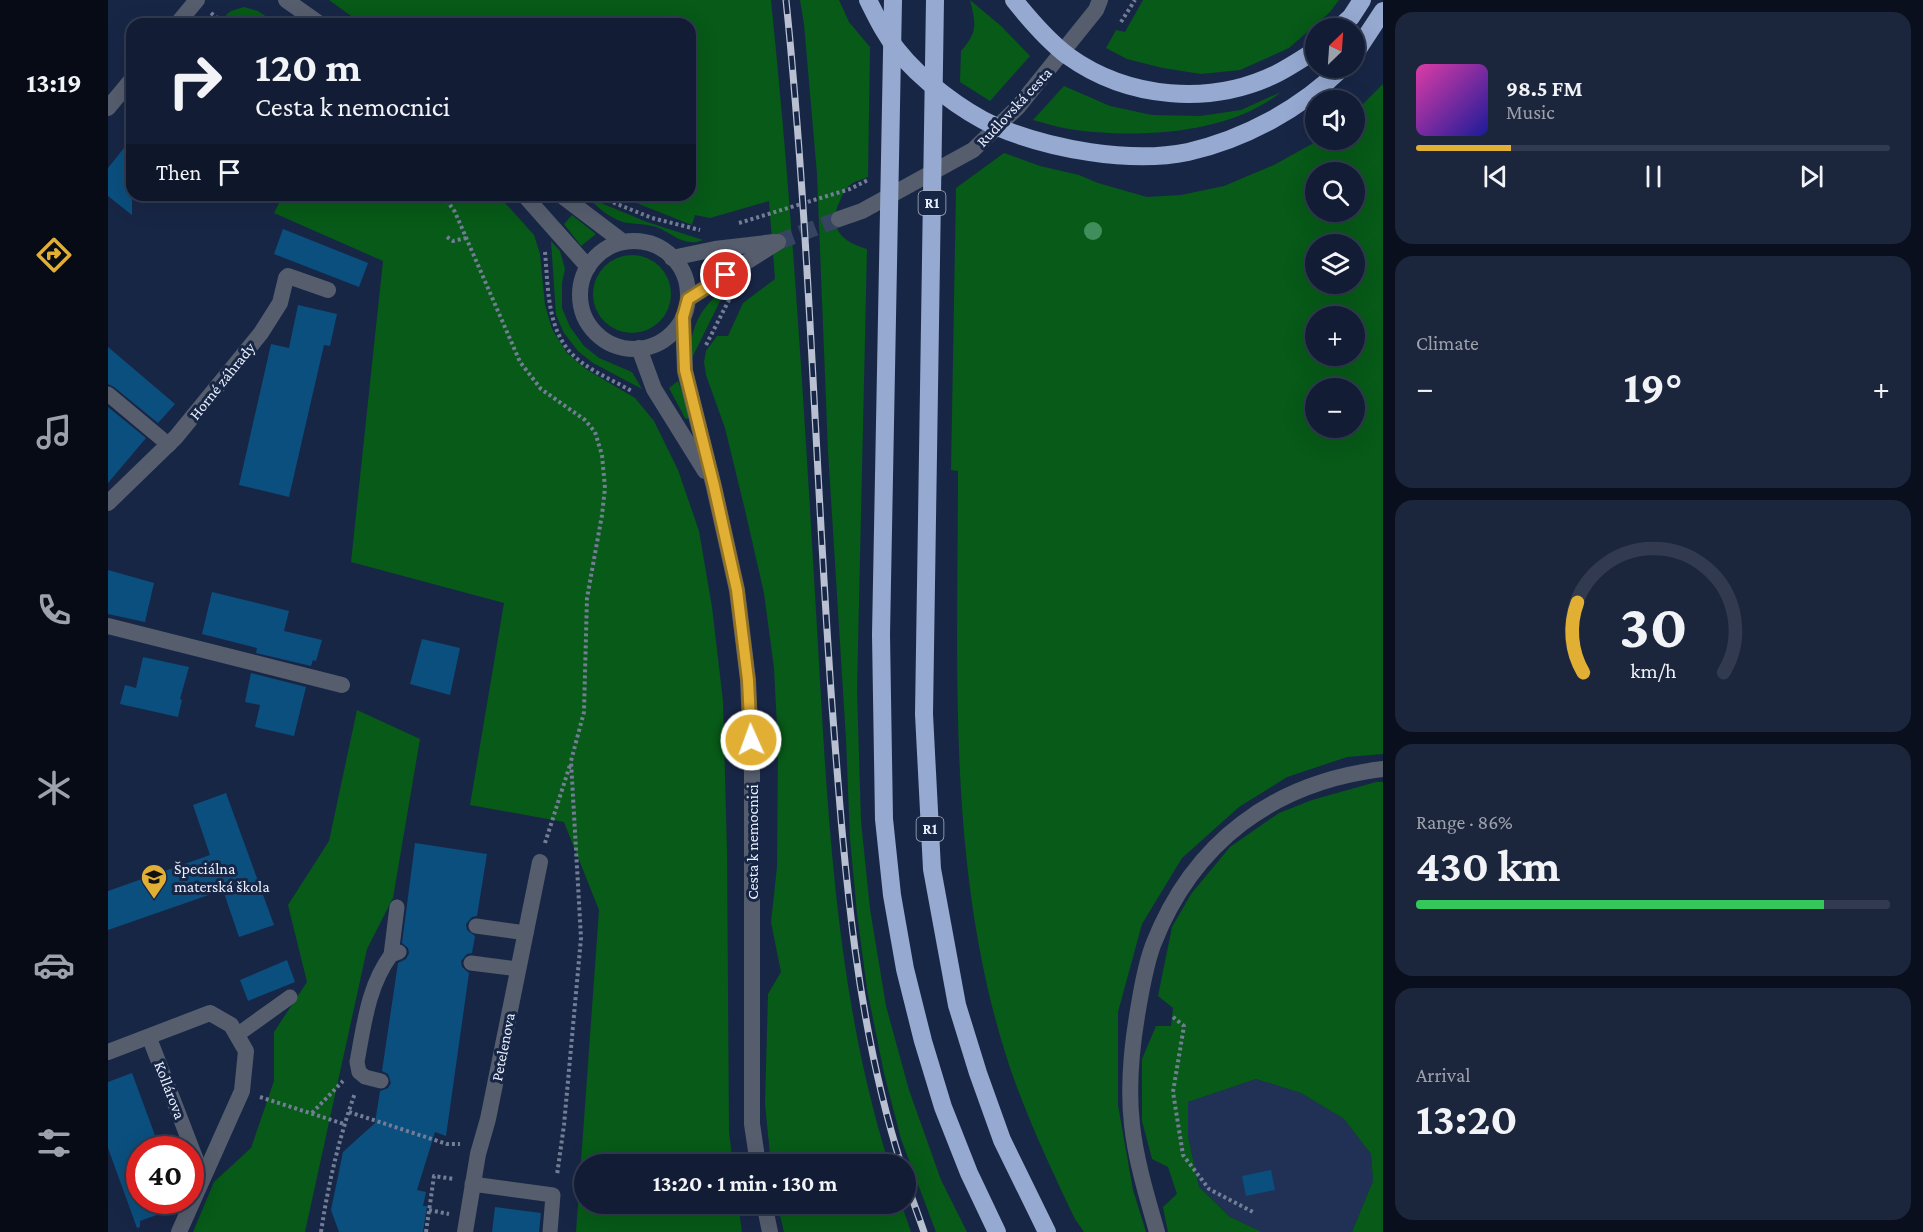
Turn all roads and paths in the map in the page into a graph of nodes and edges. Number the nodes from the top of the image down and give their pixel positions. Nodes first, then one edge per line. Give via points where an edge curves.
1 (194, 0) edge
2 (286, 0) edge
3 (868, 0) edge
4 (893, 0) edge
5 (935, 0) edge
6 (1014, 0) edge
7 (1100, 0) edge
8 (1135, 0) edge
9 (1362, 0) edge
10 (1383, 11) edge
11 (212, 15) dead end
12 (181, 18) edge
13 (216, 18) edge
14 (312, 18) edge
15 (1350, 18) edge
16 (1121, 22) dead end
17 (1365, 38) edge
18 (1305, 57) edge
19 (1331, 78) edge
20 (126, 86) edge
21 (108, 108) edge
22 (870, 179) dead end
23 (447, 201) edge
24 (529, 201) edge
25 (569, 201) edge
26 (611, 201) edge
27 (839, 219) tunnel mouth
28 (730, 226) dead end
29 (709, 232) dead end
30 (447, 237) dead end
31 (466, 237) junction
32 (623, 242) junction
33 (545, 249) dead end
34 (672, 258) junction
35 (588, 267) junction
36 (328, 290) dead end
37 (732, 293) dead end
38 (688, 299) junction
39 (683, 317) junction
40 (639, 348) junction
41 (702, 352) dead end
42 (108, 394) edge
43 (641, 397) dead end
44 (169, 445) junction
45 (714, 486) junction
46 (110, 497) edge
47 (108, 626) edge
48 (342, 685) dead end
49 (571, 761) junction
50 (1383, 769) edge
51 (540, 862) joint
52 (397, 907) dead end
53 (476, 926) dead end
54 (526, 933) junction
55 (471, 963) dead end
56 (518, 969) junction
57 (290, 997) dead end
58 (1173, 1017) dead end
59 (237, 1035) junction
60 (149, 1037) junction
61 (108, 1052) edge
62 (359, 1072) junction
63 (381, 1081) dead end
64 (340, 1083) dead end
65 (265, 1098) dead end
66 (349, 1112) junction
67 (312, 1113) junction
68 (344, 1124) junction
69 (187, 1136) edge
70 (478, 1154) junction
71 (756, 1154) edge
72 (204, 1175) edge
73 (473, 1183) junction
74 (554, 1195) junction
75 (429, 1210) junction
76 (1253, 1212) dead end
77 (443, 1213) dead end
78 (186, 1214) edge
79 (766, 1214) edge
80 (178, 1232) edge
81 (321, 1232) edge
82 (426, 1232) edge
83 (465, 1232) edge
84 (550, 1232) edge
85 (770, 1232) edge
86 (997, 1232) edge
87 (1047, 1232) edge
88 (1157, 1232) edge

1 - 12 street
2 - 14 street
3 - 19 highway via 881,28 906,59 952,100 994,125 1031,138 1113,156 1187,152 1225,140 1294,107
4 - 86 highway via 881,635 884,819 892,895 922,1041 943,1107
5 - 87 highway, R1 via 924,714 932,869 957,1005 978,1072 1002,1140
6 - 18 highway via 1068,56 1099,74 1142,90 1171,94 1230,90 1276,74
7 - 27 street, Rudlovská cesta via 1048,72 973,150
8 - 16 path
9 - 15 highway
10 - 17 highway
11 - 13 path
20 - 21 street
22 - 28 path via 850,189
23 - 31 path
24 - 35 street
25 - 32 street
26 - 29 path via 652,218
30 - 31 path via 453,241
31 - 49 path via 520,362 541,389 585,420 595,432 602,455 605,488 587,598 584,712
32 - 34 street via 650,244
32 - 35 street via 603,251
33 - 43 path via 552,315 567,348 584,363
34 - 38 street via 684,277
34 - 38 street via 778,242
35 - 40 street via 580,297 590,326 614,345
36 - 44 street, Horné záhrady via 288,276 280,303 261,333
37 - 41 path
38 - 39 street, Cesta k nemocnici
39 - 40 street, Cesta k nemocnici via 669,336
39 - 45 street, Cesta k nemocnici via 685,370
40 - 45 street, Cesta k nemocnici via 654,389
42 - 44 lane
44 - 46 street, Horné záhrady
45 - 71 street, Cesta k nemocnici via 737,590 748,680 752,784 752,1124
47 - 48 street
49 - 51 path
49 - 74 path via 581,939
50 - 88 street via 1326,780 1268,805 1211,850 1186,880 1166,914 1141,990 1130,1083 1132,1125
51 - 54 street, Petelenova
52 - 62 lane via 395,953 384,964 370,999 357,1062
53 - 54 lane
54 - 56 street, Petelenova
55 - 56 lane
56 - 70 street, Petelenova
57 - 59 lane
58 - 76 path via 1184,1026 1173,1092 1183,1155 1209,1189
59 - 60 street via 231,1025 210,1013
59 - 72 street via 246,1051 242,1091
60 - 61 street
60 - 69 lane, Kollárova
62 - 63 lane
62 - 66 path via 361,1082
64 - 67 path
65 - 67 path
66 - 68 path
66 - 70 path via 447,1144 462,1144
67 - 68 path
68 - 81 path
70 - 73 street, Petelenova
73 - 74 lane
73 - 75 path via 434,1176
73 - 83 street, Petelenova
74 - 84 lane
75 - 77 path
75 - 82 path
78 - 80 street
79 - 85 street

